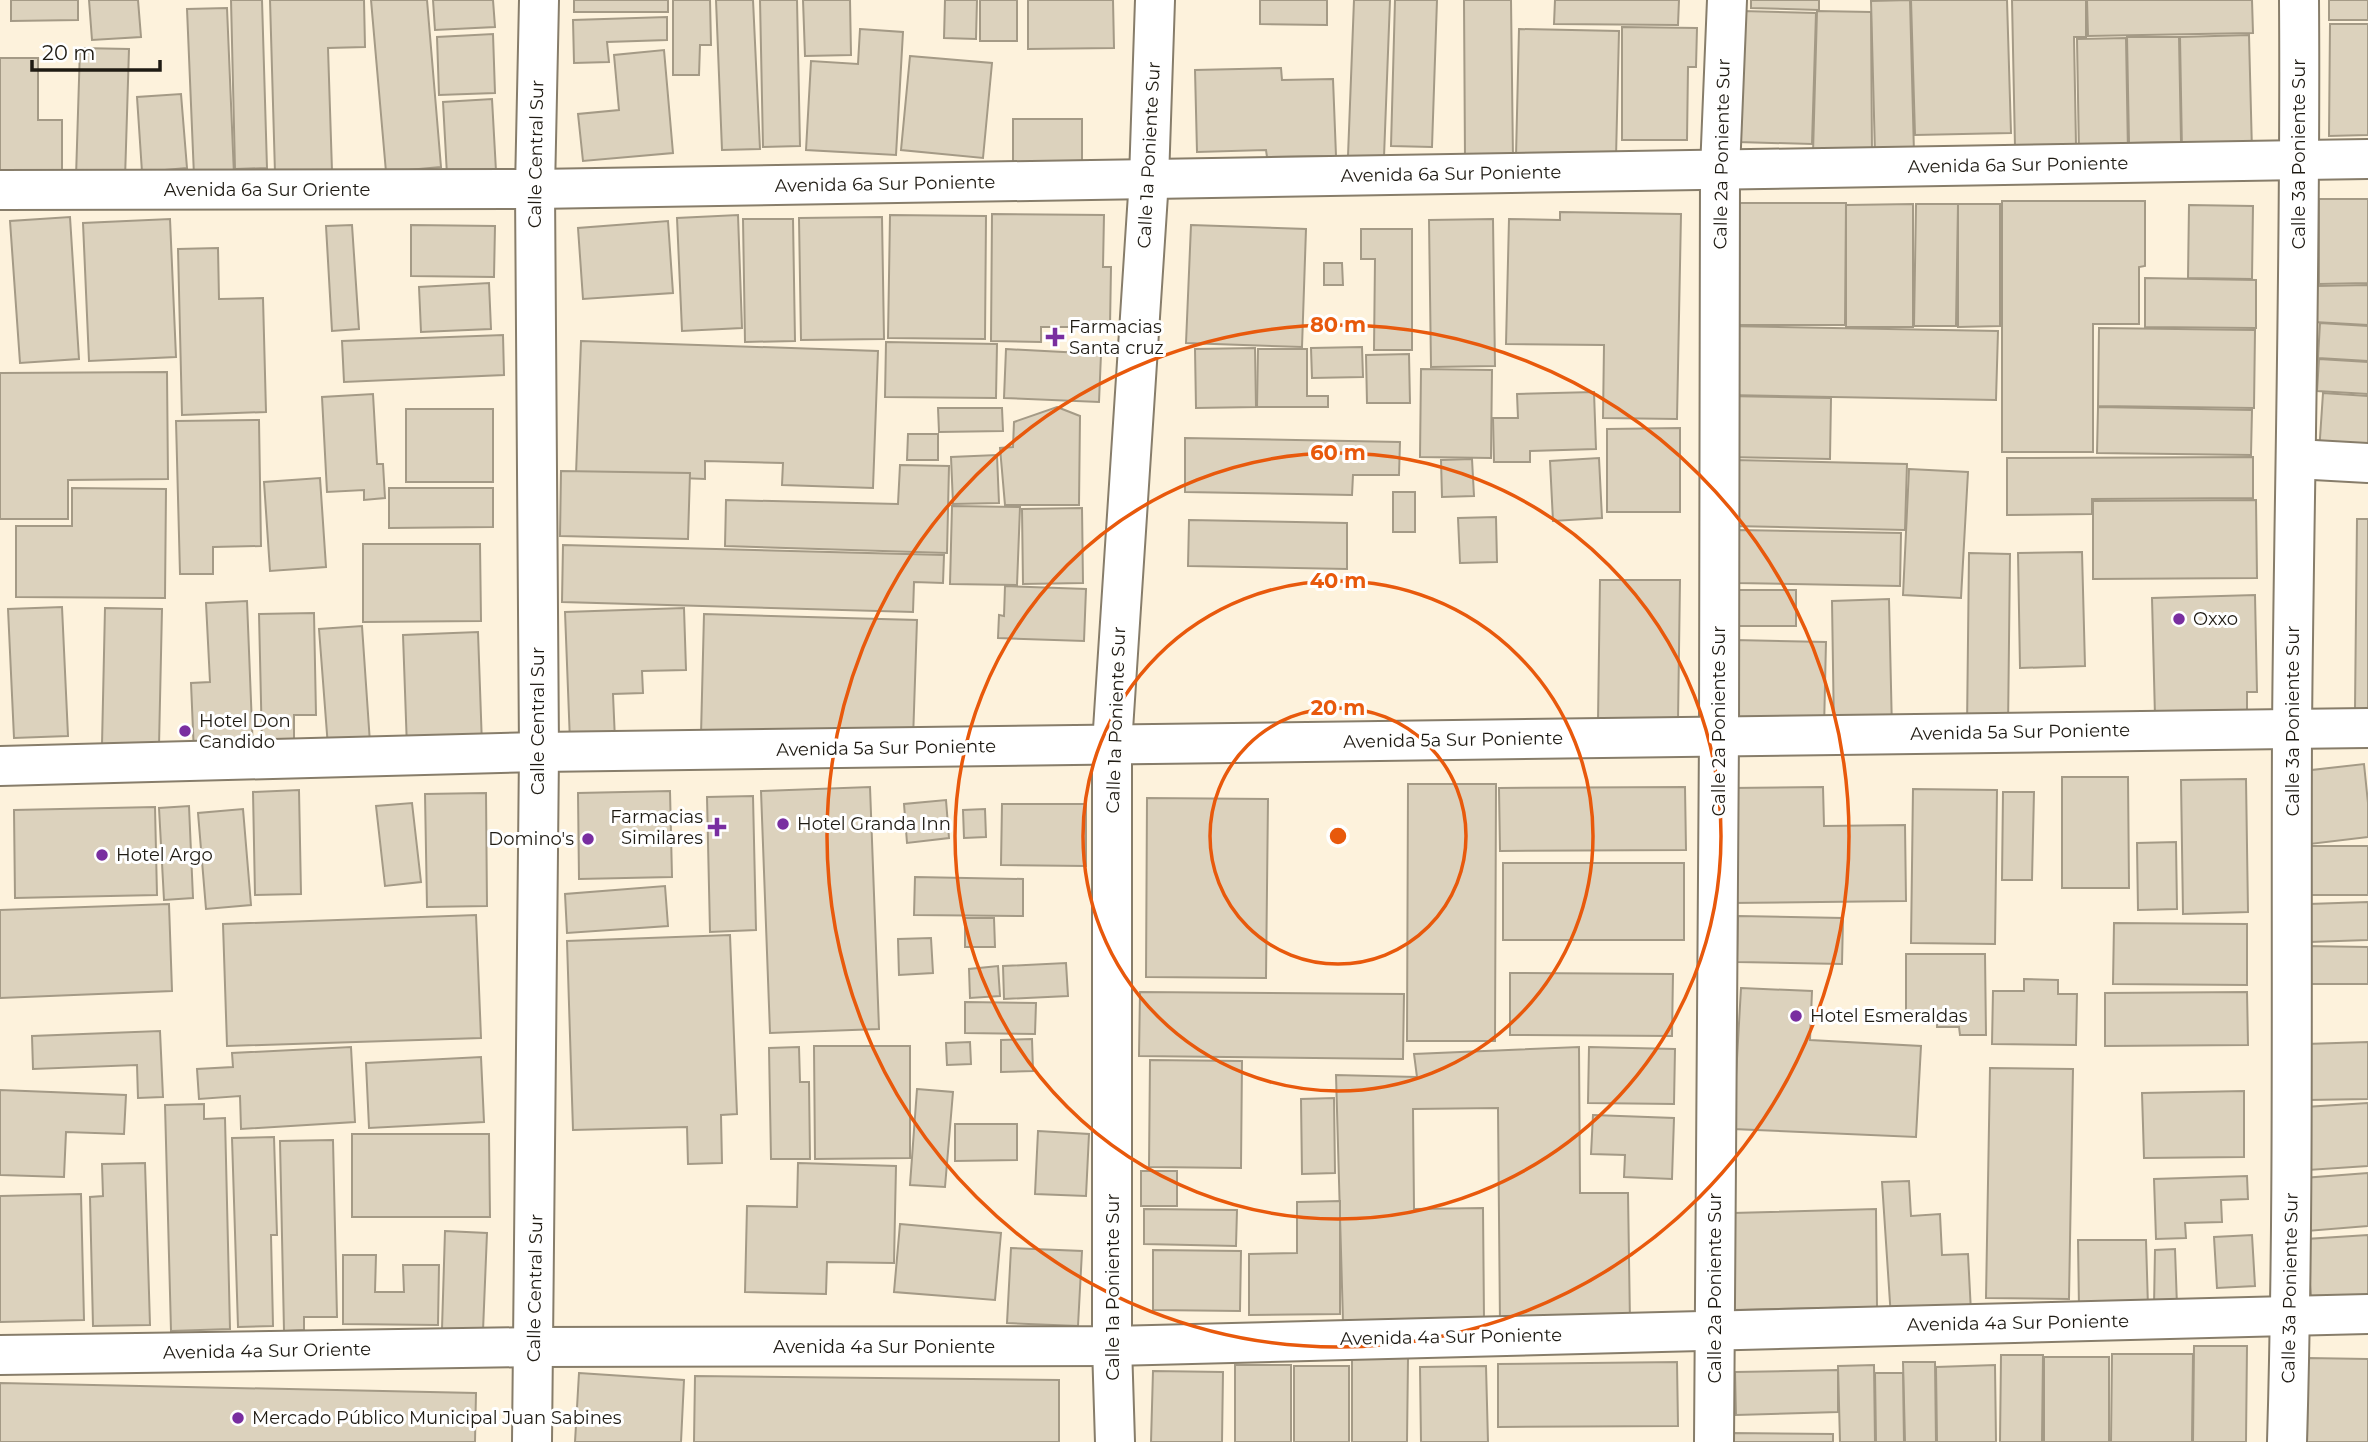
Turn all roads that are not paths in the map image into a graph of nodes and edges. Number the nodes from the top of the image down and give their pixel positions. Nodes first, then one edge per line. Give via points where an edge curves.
1 (539, 0) edge
2 (1155, 0) edge
3 (1727, 0) edge
4 (2299, 0) edge
5 (2368, 159) edge
6 (2300, 160) junction
7 (1720, 170) junction
8 (1149, 179) junction
9 (535, 189) junction
10 (0, 190) edge
11 (2296, 459) junction
12 (2368, 463) edge
13 (2368, 727) edge
14 (2292, 729) junction
15 (1719, 736) junction
16 (1112, 745) junction
17 (539, 752) junction
18 (0, 766) edge
19 (2368, 1314) edge
20 (2291, 1316) junction
21 (1715, 1331) junction
22 (1112, 1346) junction
23 (534, 1348) junction
24 (0, 1354) edge
25 (532, 1442) edge
26 (1115, 1442) edge
27 (1714, 1442) edge
28 (2287, 1442) edge

1 - 9 street, Calle Central Sur
2 - 8 street, Calle 1a Poniente Sur
3 - 7 street, Calle 2a Poniente Sur
4 - 6 street, Calle 3a Poniente Sur
5 - 6 street, Avenida 6a Sur Poniente
6 - 7 street, Avenida 6a Sur Poniente
6 - 11 street, Calle 3a Poniente Sur
7 - 8 street, Avenida 6a Sur Poniente
7 - 15 street, Calle 2a Poniente Sur
8 - 9 street, Avenida 6a Sur Poniente
8 - 16 street, Calle 1a Poniente Sur
9 - 10 street, Avenida 6a Sur Oriente
9 - 17 street, Calle Central Sur
11 - 12 street
11 - 14 street, Calle 3a Poniente Sur
13 - 14 street, Avenida 5a Sur Poniente
14 - 15 street, Avenida 5a Sur Poniente
14 - 20 street, Calle 3a Poniente Sur
15 - 16 street, Avenida 5a Sur Poniente
15 - 21 street, Calle 2a Poniente Sur
16 - 17 street, Avenida 5a Sur Poniente
16 - 22 street, Calle 1a Poniente Sur
17 - 18 street, Avenida 5a Sur Poniente
17 - 23 street, Calle Central Sur
19 - 20 street, Avenida 4a Sur Poniente
20 - 21 street, Avenida 4a Sur Poniente
20 - 28 street, Calle 3a Poniente Sur
21 - 22 street, Avenida 4a Sur Poniente
21 - 27 street, Calle 2a Poniente Sur
22 - 23 street, Avenida 4a Sur Poniente
22 - 26 street, Calle 1a Poniente Sur
23 - 24 street, Avenida 4a Sur Oriente
23 - 25 street, Calle Central Sur

